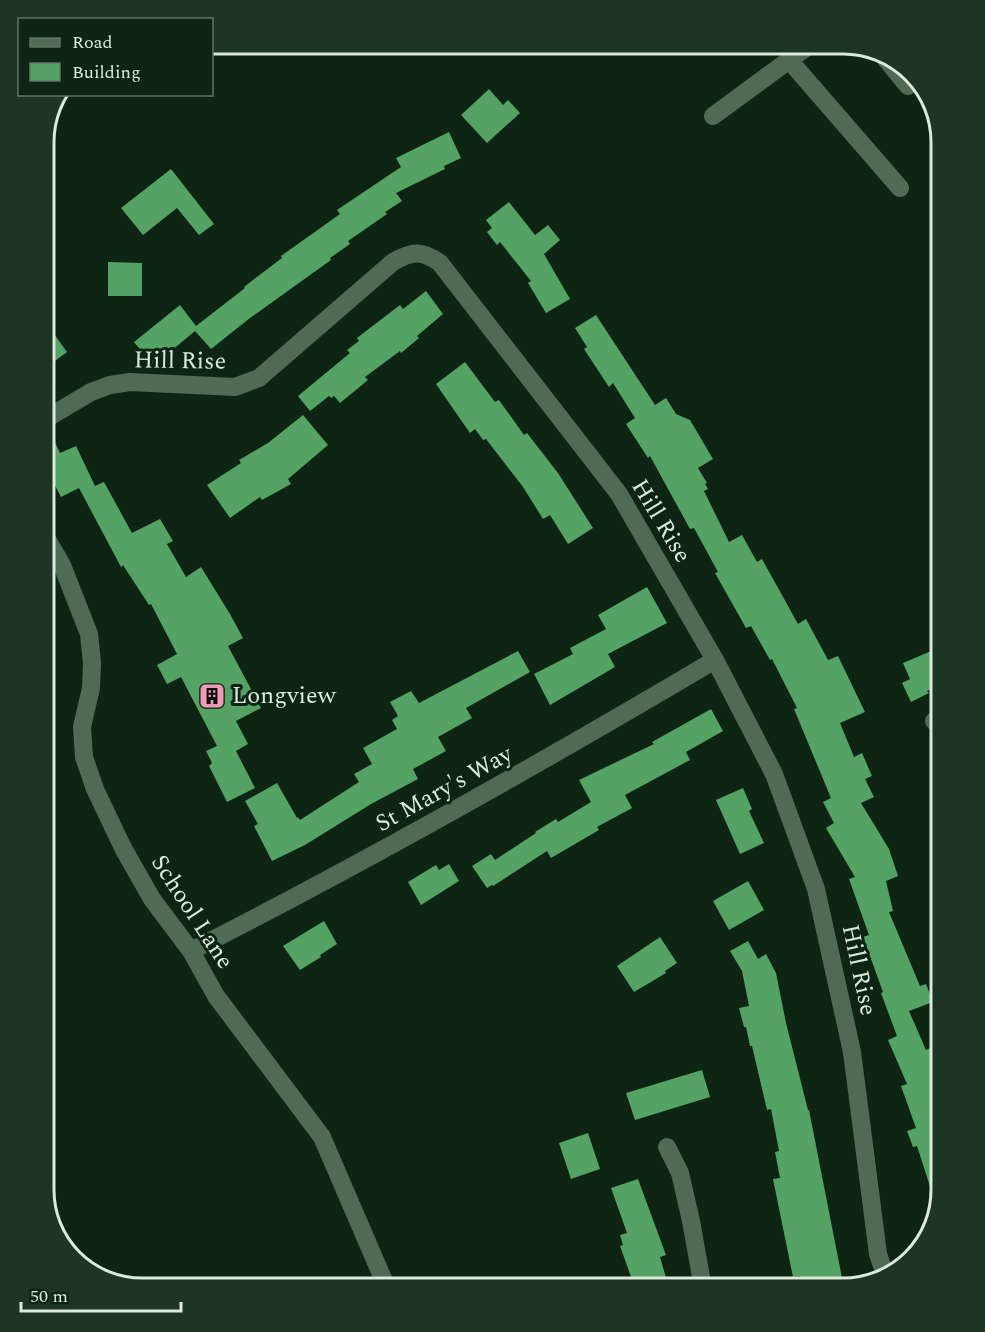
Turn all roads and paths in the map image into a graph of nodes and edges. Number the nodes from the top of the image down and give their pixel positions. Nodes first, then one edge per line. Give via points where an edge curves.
1 (796, 54) edge
2 (789, 60) junction
3 (896, 71) edge
4 (908, 86) dead end
5 (713, 116) dead end
6 (900, 188) dead end
7 (54, 414) edge
8 (54, 551) edge
9 (715, 660) junction
10 (191, 951) junction
11 (667, 1147) dead end
12 (883, 1268) edge
13 (383, 1278) edge
14 (702, 1278) edge

1 - 2 street
2 - 5 street
2 - 6 street
3 - 4 street
7 - 9 street, Hill Rise via 110,385 130,382 235,387 259,378 393,262 415,253 429,255 440,263 619,494
8 - 10 street, School Lane via 89,634 91,688 82,727 84,758 123,848 152,899
9 - 10 street, St Mary's Way via 552,757 309,891
9 - 12 street, Hill Rise via 774,774 816,889 852,1052
10 - 13 street, School Lane via 216,996 322,1137
11 - 14 street via 680,1173

